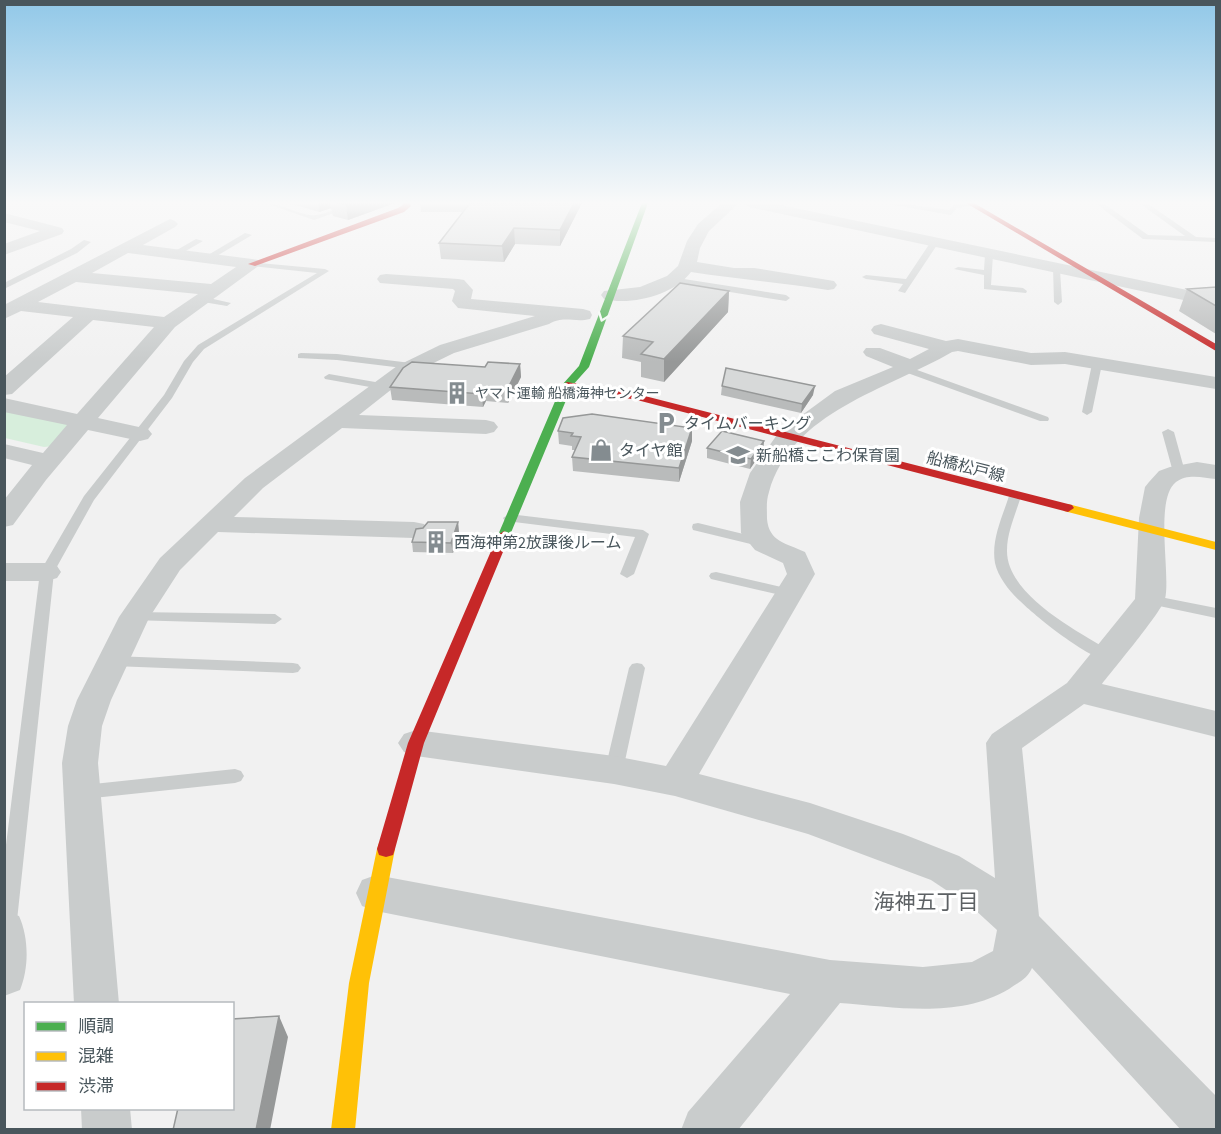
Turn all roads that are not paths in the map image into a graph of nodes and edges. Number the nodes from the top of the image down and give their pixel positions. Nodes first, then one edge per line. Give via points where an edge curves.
1 (989, 255) edge
2 (64, 256) edge
3 (111, 256) edge
4 (190, 256) edge
5 (211, 256) edge
6 (274, 256) edge
7 (625, 256) edge
8 (690, 256) edge
9 (926, 256) edge
10 (993, 256) edge
11 (1059, 256) edge
12 (207, 258) junction
13 (252, 264) junction
14 (686, 267) junction
15 (958, 269) dead end
16 (1056, 270) junction
17 (988, 273) junction
18 (72, 276) junction
19 (866, 277) dead end
20 (1095, 277) junction
21 (386, 279) dead end
22 (671, 279) junction
23 (909, 282) junction
24 (828, 285) dead end
25 (4, 287) edge
26 (902, 291) dead end
27 (1023, 291) dead end
28 (610, 295) junction
29 (213, 297) junction
30 (786, 298) dead end
31 (1058, 302) dead end
32 (1216, 302) edge
33 (10, 309) edge
34 (89, 313) junction
35 (552, 314) junction
36 (583, 316) dead end
37 (168, 323) junction
38 (881, 330) dead end
39 (946, 346) junction
40 (1216, 348) edge
41 (873, 352) dead end
42 (301, 356) dead end
43 (1097, 364) junction
44 (411, 366) junction
45 (563, 366) dead end
46 (909, 368) junction
47 (329, 377) dead end
48 (1216, 383) edge
49 (567, 385) junction
50 (381, 387) junction
51 (4, 389) edge
52 (4, 405) edge
53 (1087, 412) dead end
54 (1044, 419) dead end
55 (83, 422) junction
56 (339, 422) junction
57 (486, 427) dead end
58 (1168, 432) dead end
59 (140, 434) junction
60 (787, 437) junction
61 (4, 451) edge
62 (48, 462) junction
63 (1179, 472) junction
64 (1216, 472) edge
65 (1015, 496) junction
66 (509, 518) junction
67 (4, 519) edge
68 (212, 524) junction
69 (698, 527) dead end
70 (414, 530) edge
71 (1151, 530) junction
72 (765, 544) junction
73 (1216, 546) edge
74 (4, 572) edge
75 (47, 573) junction
76 (627, 574) dead end
77 (716, 576) dead end
78 (789, 593) junction
79 (1150, 600) junction
80 (1216, 613) edge
81 (134, 617) junction
82 (275, 620) dead end
83 (1107, 656) junction
84 (113, 661) junction
85 (293, 668) dead end
86 (637, 669) dead end
87 (1079, 692) junction
88 (1216, 724) edge
89 (416, 743) junction
90 (614, 770) junction
91 (234, 776) dead end
92 (675, 782) junction
93 (81, 792) junction
94 (376, 893) junction
95 (1019, 924) junction
96 (5, 930) edge
97 (4, 975) edge
98 (830, 981) junction
99 (97, 1002) edge
100 (105, 1110) edge
101 (107, 1130) edge
102 (343, 1130) edge
103 (706, 1130) edge
104 (1215, 1130) edge

1 - 17 lane
2 - 25 lane
3 - 18 street
4 - 12 street
5 - 12 lane
6 - 13 street
7 - 28 street
8 - 14 street
9 - 23 lane
10 - 16 street
11 - 20 street
12 - 13 street
13 - 29 street
13 - 59 lane via 325,271 201,347
14 - 22 street
14 - 24 street
15 - 17 lane
16 - 20 street
16 - 31 lane
17 - 27 lane via 987,287
18 - 29 street
18 - 33 street
19 - 23 lane
20 - 32 street
20 - 40 street
21 - 35 street via 458,284 464,290 461,301 465,304
22 - 28 street via 635,294
22 - 30 lane
23 - 26 lane
28 -> 49 street via 584,367
29 - 37 street
33 - 34 street
34 - 37 street
34 - 51 street
35 - 36 street
35 - 44 street
37 - 55 street
38 - 39 street
39 - 43 street
39 - 46 street
41 - 46 street
42 - 44 lane
43 - 48 street
43 - 53 lane
44 - 50 street
45 - 49 street
46 - 54 lane
46 - 60 street via 843,396
47 - 50 lane
49 - 60 street, 船橋松戸線 via 637,397
49 - 66 street
50 - 56 street
52 - 55 street
55 - 59 street
55 - 62 street
56 - 57 street
56 - 68 street via 254,483
58 - 63 lane
59 - 75 lane via 88,499
60 - 65 street, 船橋松戸線
60 - 72 street via 762,473 753,502 754,533
61 - 62 street
62 - 67 street
63 - 64 street
63 - 71 street via 1158,487
65 - 71 street, 船橋松戸線
65 - 83 lane via 1000,551 1006,576 1028,601 1062,628
66 - 76 lane via 643,534
66 - 89 street
68 - 70 street
68 - 81 street via 170,564
69 - 72 lane
71 - 73 street, 船橋松戸線
71 - 79 street
72 - 78 street via 795,558 801,574
74 - 75 street
75 - 96 lane
77 - 78 lane
78 - 92 street
79 - 80 lane
79 - 83 street
81 - 82 lane
81 - 84 street
83 - 87 street
84 - 85 lane
84 - 93 street via 85,726
86 - 90 lane
87 - 88 street
87 - 95 street via 1004,743
89 - 90 street
89 - 94 street via 397,802
90 - 92 street
91 - 93 lane
92 - 95 street via 810,819 945,868 987,895
93 - 99 street
94 - 98 street
94 - 102 street via 347,1069
95 - 98 street via 1012,963 978,983 923,988
95 - 104 street
96 - 97 street
98 - 103 street
100 - 101 street

